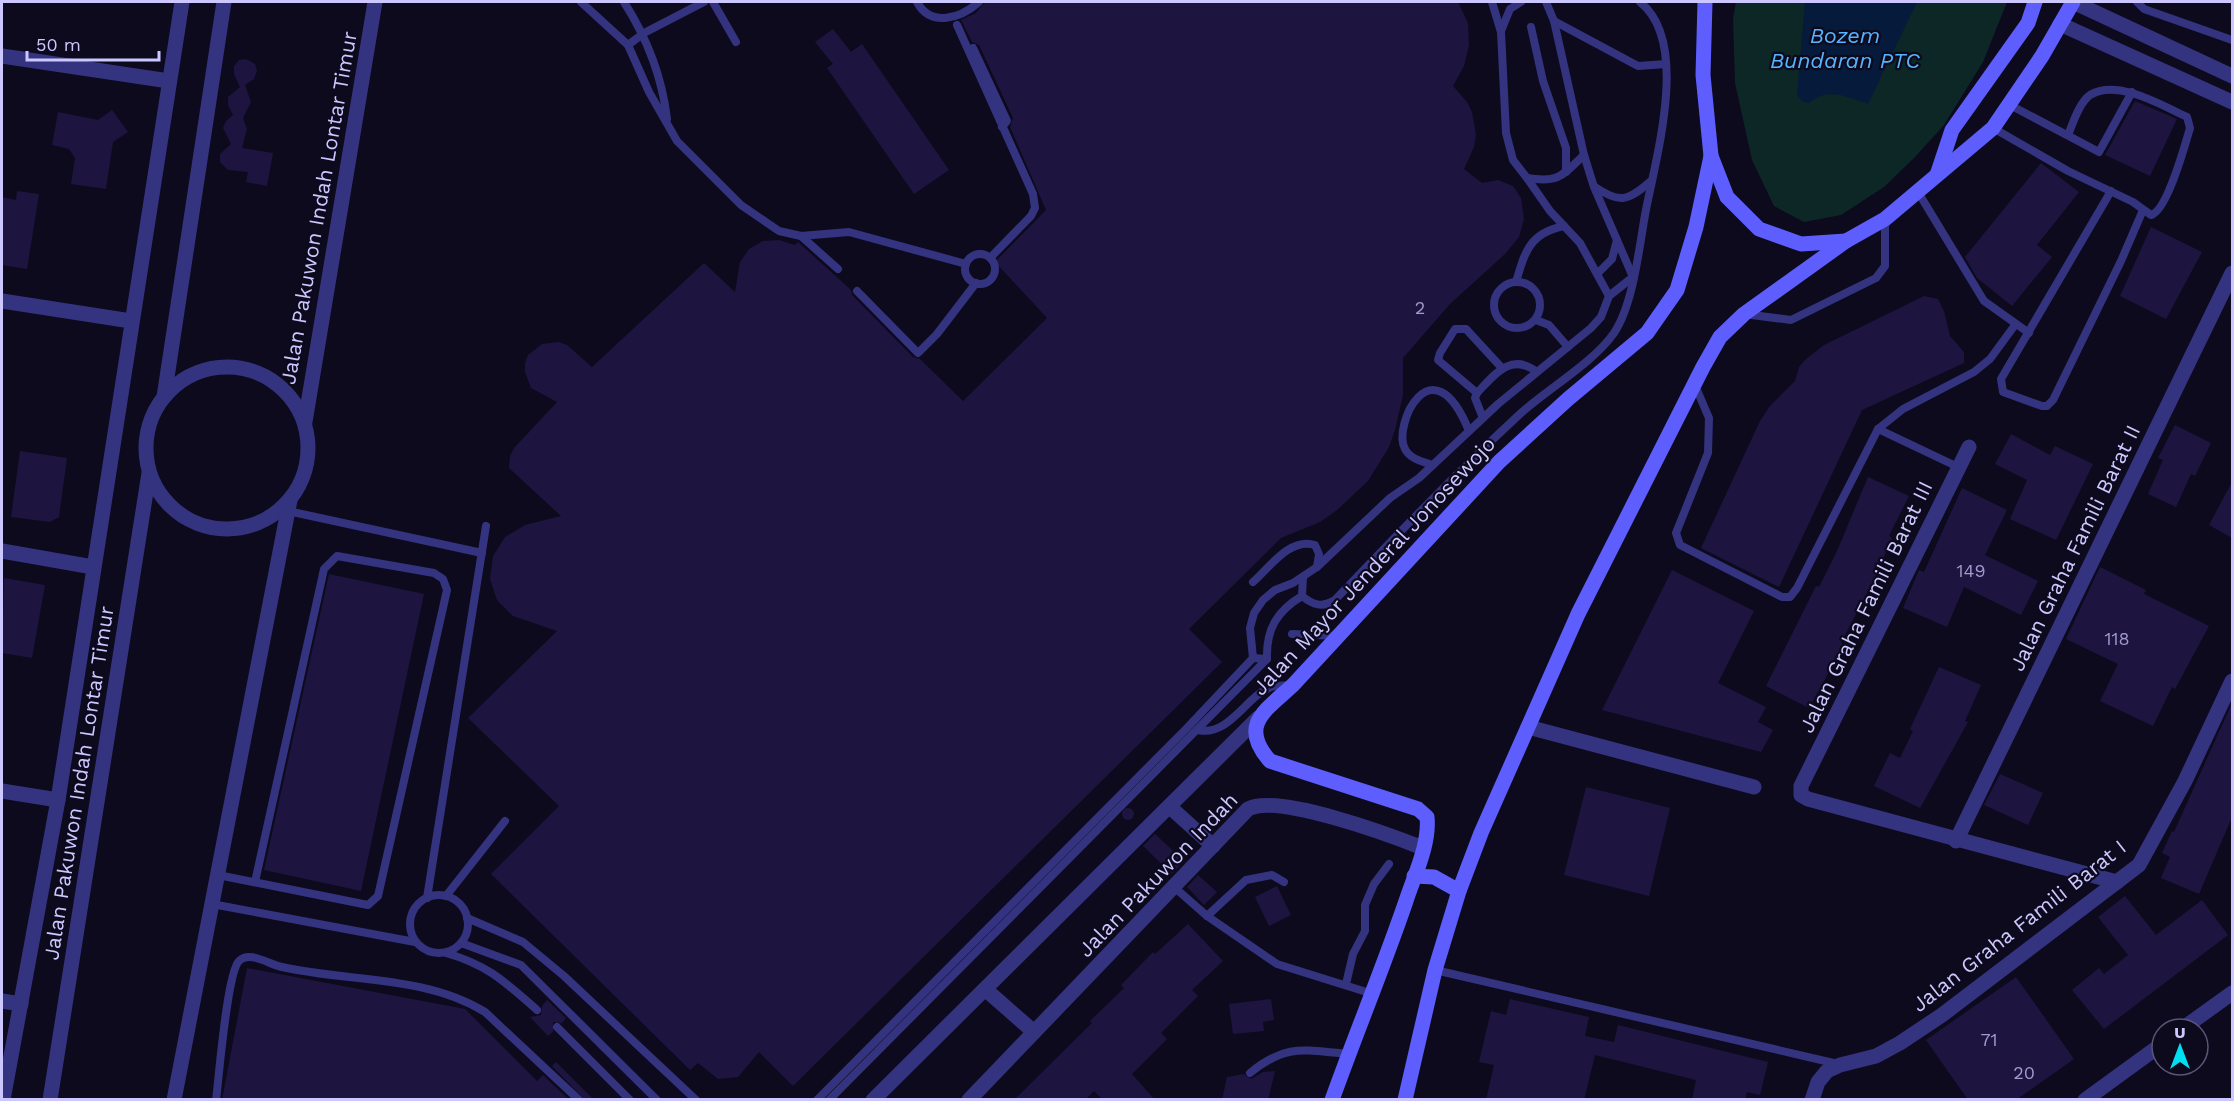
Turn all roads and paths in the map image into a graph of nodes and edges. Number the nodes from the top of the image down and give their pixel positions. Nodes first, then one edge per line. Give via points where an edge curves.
1 (182, 2) edge
2 (224, 2) edge
3 (375, 2) edge
4 (581, 2) edge
5 (624, 2) edge
6 (704, 2) edge
7 (713, 2) edge
8 (917, 2) edge
9 (979, 2) edge
10 (1492, 2) edge
11 (1521, 2) edge
12 (1546, 2) edge
13 (1640, 2) edge
14 (1705, 2) edge
15 (2035, 2) edge
16 (2073, 2) edge
17 (2137, 2) edge
18 (1554, 21) junction
19 (2060, 24) junction
20 (957, 25) dead end
21 (1531, 27) dead end
22 (1501, 32) junction
23 (644, 33) junction
24 (2232, 40) edge
25 (736, 42) dead end
26 (628, 45) junction
27 (2, 56) edge
28 (1666, 64) junction
29 (2232, 75) edge
30 (169, 81) junction
31 (2132, 92) junction
32 (2232, 102) edge
33 (2010, 105) junction
34 (667, 123) junction
35 (1993, 128) junction
36 (2068, 135) junction
37 (1584, 155) junction
38 (1711, 156) junction
39 (1566, 172) junction
40 (1936, 177) junction
41 (1527, 178) junction
42 (1651, 180) junction
43 (1594, 187) junction
44 (2111, 191) junction
45 (1917, 192) junction
46 (2143, 210) junction
47 (1885, 219) junction
48 (1564, 226) junction
49 (801, 236) junction
50 (1617, 240) junction
51 (1846, 241) junction
52 (989, 257) junction
53 (966, 264) junction
54 (838, 269) dead end
55 (1599, 273) junction
56 (2232, 273) edge
57 (1634, 277) junction
58 (1516, 282) junction
59 (976, 283) junction
60 (857, 291) dead end
61 (1609, 296) junction
62 (2, 301) edge
63 (1744, 314) junction
64 (1536, 320) junction
65 (131, 321) junction
66 (2015, 325) junction
67 (2029, 333) junction
68 (1568, 347) junction
69 (1502, 367) junction
70 (1537, 372) junction
71 (1694, 383) junction
72 (1477, 393) junction
73 (164, 397) junction
74 (1483, 418) junction
75 (305, 422) junction
76 (1878, 429) junction
77 (1469, 431) junction
78 (1969, 447) dead end
79 (1433, 465) junction
80 (1958, 467) junction
81 (149, 473) junction
82 (289, 506) junction
83 (486, 526) dead end
84 (2, 551) edge
85 (482, 553) junction
86 (93, 567) junction
87 (1317, 567) junction
88 (1302, 578) junction
89 (1253, 582) dead end
90 (1275, 590) junction
91 (1302, 596) junction
92 (1287, 605) junction
93 (1292, 634) dead end
94 (1339, 636) junction
95 (1253, 658) junction
96 (1267, 659) junction
97 (2232, 681) edge
98 (1293, 685) junction
99 (1258, 718) junction
100 (1528, 727) junction
101 (1198, 730) junction
102 (1754, 787) dead end
103 (2, 791) edge
104 (58, 800) junction
105 (1170, 807) junction
106 (506, 821) dead end
107 (1956, 841) junction
108 (1213, 846) junction
109 (1423, 848) junction
110 (1389, 864) dead end
111 (218, 875) junction
112 (1414, 876) junction
113 (255, 882) junction
114 (1284, 882) dead end
115 (2117, 882) junction
116 (1174, 887) junction
117 (1459, 891) junction
118 (446, 896) junction
119 (427, 898) junction
120 (212, 904) junction
121 (1207, 916) junction
122 (467, 918) junction
123 (415, 942) junction
124 (461, 943) junction
125 (446, 953) junction
126 (1435, 970) junction
127 (1346, 984) junction
128 (985, 989) junction
129 (2232, 993) edge
130 (1374, 994) junction
131 (2, 1001) edge
132 (21, 1004) junction
133 (537, 1010) dead end
134 (2199, 1017) edge
135 (557, 1027) dead end
136 (1034, 1032) junction
137 (2150, 1053) edge
138 (1351, 1054) junction
139 (1840, 1065) junction
140 (1250, 1073) dead end
141 (3, 1100) edge
142 (50, 1100) edge
143 (174, 1100) edge
144 (216, 1100) edge
145 (579, 1100) edge
146 (630, 1100) edge
147 (657, 1100) edge
148 (696, 1100) edge
149 (817, 1100) edge
150 (829, 1100) edge
151 (873, 1100) edge
152 (969, 1100) edge
153 (1332, 1100) edge
154 (1405, 1100) edge
155 (1812, 1100) edge
156 (2085, 1100) edge

1 - 30 street
2 - 73 street
3 - 75 street, Jalan Pakuwon Indah Lontar Timur
4 - 26 lane
5 - 23 lane
6 - 23 lane
7 - 25 lane
8 - 9 lane via 929,14 944,19 962,14
10 - 22 lane
11 - 22 lane via 1510,9
12 - 18 lane
13 - 28 lane via 1652,12
14 - 38 main road, Jalan Mayor Jenderal Jonosewojo via 1703,75
15 - 40 main road via 2028,23 1952,130
16 - 19 main road
16 - 29 street
17 - 24 lane via 2144,9
18 - 28 lane via 1638,66
18 - 37 lane
19 - 32 street
19 - 33 main road
20 - 52 lane via 1033,194 1029,215
21 - 39 lane via 1566,148
22 - 41 lane via 1506,133 1514,160
23 - 26 lane
23 - 34 lane via 664,91
26 - 34 lane
27 - 30 street
28 - 42 lane via 1664,116
30 - 65 street
31 - 36 lane via 2091,95
31 - 36 lane via 2099,152
31 - 46 lane via 2190,121 2181,157 2157,213 2151,215
33 - 35 main road
33 - 36 lane
34 - 49 lane via 677,141 741,205 779,231
35 - 40 main road
35 - 44 lane
37 - 39 lane
37 - 43 lane
38 - 51 main road via 1727,197 1759,229 1801,244
38 - 94 main road, Jalan Mayor Jenderal Jonosewojo via 1677,290 1647,333 1499,462
39 - 41 lane via 1559,179 1547,181
40 - 45 main road
41 - 48 lane
42 - 43 lane via 1634,196 1624,198 1611,198
42 - 57 lane
43 - 50 lane
44 - 46 lane
44 - 67 lane
45 - 47 main road
45 - 66 lane via 1984,301
46 - 67 lane via 2048,406 2003,392 2001,385 2001,378
47 - 51 main road
47 - 63 lane via 1885,266 1876,278 1791,320
48 - 55 lane
48 - 58 lane via 1547,230 1525,249
49 - 53 lane via 849,232
49 - 54 lane
50 - 55 lane via 1612,259
50 - 57 lane
51 - 63 main road
52 - 53 lane via 971,256
52 - 59 lane via 994,263 991,279
53 - 59 lane via 965,272
55 - 61 lane
56 - 107 street, Jalan Graha Famili Barat II
57 - 61 lane
57 - 91 lane via 1622,318 1601,348 1547,390 1439,490 1335,600 1316,605
58 - 64 lane via 1524,282 1537,294
58 - 64 lane via 1500,290 1493,307 1495,315 1509,326 1528,325
59 - 60 lane via 938,334 918,353
61 - 68 lane via 1601,317
62 - 65 street
63 - 71 main road via 1720,337
64 - 68 lane via 1549,325
65 - 86 street
66 - 67 lane
66 - 76 lane via 1990,359 1974,372 1903,410
68 - 70 lane
69 - 70 lane via 1520,364
69 - 72 lane
69 - 72 lane via 1466,329 1455,329 1438,360
70 - 74 lane
71 - 76 lane via 1709,418 1708,453 1676,533 1680,544 1782,597 1790,597 1797,588
71 - 100 main road via 1578,614
72 - 74 lane via 1475,398
73 - 75 street via 183,380 205,370 238,369 276,383 293,400
73 - 81 street via 147,433
74 - 77 lane
75 - 82 street via 308,463
76 - 80 lane
77 - 79 lane
77 - 79 lane via 1460,410 1444,392 1429,389 1420,393 1408,414 1402,440 1413,458
78 - 80 street, Jalan Graha Famili Barat III
79 - 87 lane via 1390,498
80 - 107 street, Jalan Graha Famili Barat III via 1801,786 1801,795 1808,799
81 - 82 street via 175,511 197,524 222,529 255,524
81 - 142 street, Jalan Pakuwon Indah Lontar Timur
82 - 85 lane
82 - 111 street
83 - 85 lane
84 - 86 street
85 - 119 lane
86 - 104 street
87 - 88 lane
87 - 89 lane via 1319,554 1315,545 1305,542 1289,549
88 - 90 lane
88 - 91 lane
90 - 92 lane
90 - 95 lane via 1254,613 1250,628
91 - 92 lane
92 - 96 lane via 1270,629
93 - 94 lane
94 - 98 main road, Jalan Mayor Jenderal Jonosewojo
95 - 96 lane
95 - 149 lane
96 - 101 lane
97 - 115 street, Jalan Graha Famili Barat I via 2149,849 2139,865
98 - 99 main road, Jalan Mayor Jenderal Jonosewojo
98 - 101 lane via 1271,687 1221,727 1206,732
99 - 105 street, Jalan Pakuwon Indah
99 - 109 main road, Jalan Mayor Jenderal Jonosewojo via 1256,736 1270,761 1425,813 1428,823
100 - 102 street
100 - 117 main road
101 - 150 lane
103 - 104 street
104 - 132 street
105 - 108 street
105 - 128 street, Jalan Pakuwon Indah
106 - 118 lane
107 - 115 street
108 - 109 street, Jalan Pakuwon Indah via 1248,809 1257,804 1275,804 1376,830
108 - 116 street, Jalan Pakuwon Indah
109 - 112 main road, Jalan Mayor Jenderal Jonosewojo
110 - 127 lane via 1365,905 1365,931 1353,954
111 - 113 lane
111 - 120 street
112 - 117 main road via 1434,877
112 - 130 main road, Jalan Mayor Jenderal Jonosewojo
113 - 113 lane via 324,569 337,556 434,573 447,590 378,896 368,904
114 - 121 lane via 1272,875 1246,880
115 - 139 street, Jalan Graha Famili Barat I via 1942,1015 1876,1056
116 - 121 lane
116 - 136 street, Jalan Pakuwon Indah
117 - 126 main road
118 - 119 lane
118 - 122 lane via 456,900
119 - 123 lane via 413,911 410,920
120 - 123 lane
120 - 143 street
121 - 127 lane via 1277,964
122 - 124 lane via 467,931
122 - 148 lane via 524,942
123 - 125 lane via 424,950
124 - 125 lane
124 - 147 lane via 521,965
125 - 133 lane via 475,961
126 - 139 lane
126 - 154 main road
127 - 130 lane
128 - 136 street
128 - 151 street, Jalan Pakuwon Indah
129 - 134 street
130 - 138 main road, Jalan Mayor Jenderal Jonosewojo
131 - 132 street
132 - 141 street
135 - 146 lane
136 - 152 street, Jalan Pakuwon Indah
137 - 156 street
138 - 140 lane via 1288,1050
138 - 153 main road, Jalan Mayor Jenderal Jonosewojo
139 - 155 street via 1827,1071 1818,1082
144 - 145 lane via 231,984 237,963 250,957 280,967 430,990 472,1004

